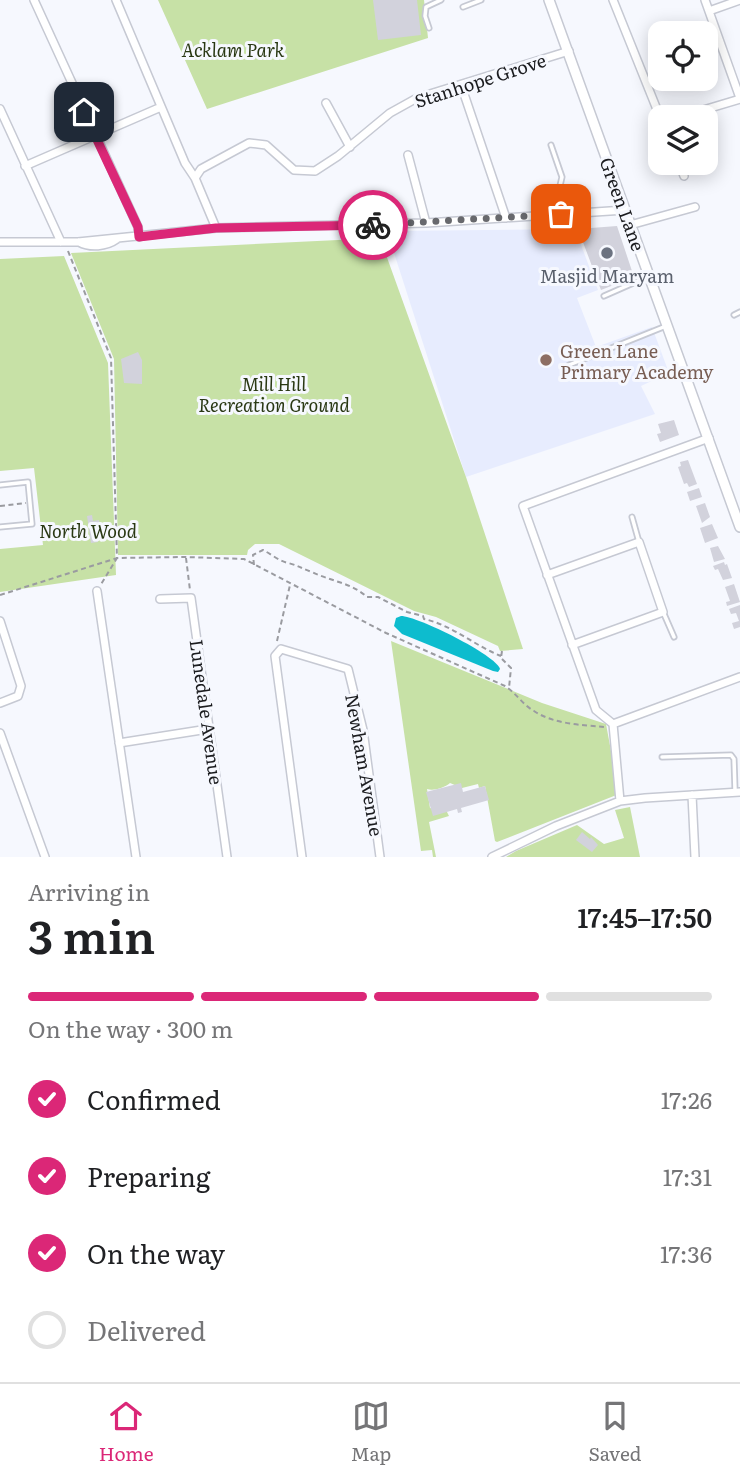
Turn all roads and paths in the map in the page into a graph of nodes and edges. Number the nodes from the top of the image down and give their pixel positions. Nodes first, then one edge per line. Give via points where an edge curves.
1 (34, 0) edge
2 (116, 0) edge
3 (441, 0) edge
4 (481, 0) edge
5 (549, 0) edge
6 (613, 0) edge
7 (705, 0) edge
8 (740, 0) edge
9 (463, 7) dead end
10 (709, 11) junction
11 (429, 28) dead end
12 (569, 51) junction
13 (461, 85) junction
14 (740, 98) edge
15 (326, 103) dead end
16 (655, 105) edge
17 (718, 105) edge
18 (160, 107) junction
19 (0, 109) edge
20 (94, 134) junction
21 (551, 145) dead end
22 (349, 147) junction
23 (408, 155) dead end
24 (25, 166) junction
25 (195, 178) junction
26 (695, 206) dead end
27 (625, 210) junction
28 (561, 214) junction
29 (506, 218) junction
30 (426, 223) junction
31 (630, 225) junction
32 (216, 228) junction
33 (139, 237) junction
34 (0, 242) edge
35 (61, 242) junction
36 (649, 276) junction
37 (604, 296) dead end
38 (740, 312) edge
39 (734, 315) dead end
40 (668, 325) junction
41 (569, 365) dead end
42 (709, 438) junction
43 (0, 485) edge
44 (27, 503) dead end
45 (0, 506) edge
46 (632, 517) dead end
47 (0, 527) edge
48 (740, 527) edge
49 (639, 542) junction
50 (264, 543) dead end
51 (263, 550) junction
52 (253, 555) junction
53 (186, 556) junction
54 (117, 558) junction
55 (248, 561) junction
56 (254, 565) junction
57 (547, 575) junction
58 (290, 584) junction
59 (97, 591) joint
60 (0, 595) edge
61 (191, 598) junction
62 (160, 599) dead end
63 (663, 612) junction
64 (0, 621) edge
65 (674, 638) dead end
66 (277, 640) dead end
67 (572, 645) junction
68 (502, 651) dead end
69 (501, 656) junction
70 (740, 677) edge
71 (509, 689) junction
72 (0, 703) edge
73 (612, 726) junction
74 (208, 729) junction
75 (0, 733) edge
76 (119, 743) junction
77 (662, 757) dead end
78 (738, 792) edge
79 (692, 795) junction
80 (620, 801) junction
81 (45, 857) edge
82 (136, 857) edge
83 (227, 857) edge
84 (302, 857) edge
85 (380, 857) edge
86 (492, 857) edge
87 (695, 857) edge

1 - 20 street
2 - 18 street
3 - 11 lane via 426,7
4 - 9 lane
5 - 12 street, Green Lane
6 - 16 street
7 - 10 street
8 - 10 street
10 - 14 street
12 - 13 street, Stanhope Grove
12 - 27 street, Green Lane
13 - 22 street, Stanhope Grove via 417,98
13 - 29 street
14 - 17 street
15 - 22 street
18 - 20 street
18 - 25 street
19 - 24 street
20 - 24 street
20 - 33 street
21 - 28 lane via 562,177
22 - 25 street, Stanhope Grove via 315,171 294,170 266,145 250,143 201,169
23 - 30 street
24 - 35 street
25 - 32 street
26 - 31 street
27 - 28 street
27 - 31 street, Green Lane
28 - 29 street
29 - 30 street
30 - 32 street
31 - 36 street, Green Lane
32 - 33 street
33 - 35 street
34 - 35 street
35 - 54 path via 70,253 111,358
36 - 37 lane
36 - 40 street, Green Lane
38 - 39 lane
40 - 41 lane
40 - 42 street, Green Lane
42 - 48 street, Green Lane
42 - 57 street via 523,506
43 - 47 lane via 28,482 32,524
44 - 45 path
46 - 49 lane
49 - 57 street
49 - 63 street
50 - 51 path
51 - 52 path
51 - 69 path via 367,597 378,597 423,616
52 - 55 path
52 - 56 path
53 - 54 path
53 - 55 path
53 - 61 path
54 - 59 path
54 - 60 path
55 - 56 path
56 - 58 path
57 - 67 street
58 - 66 path
58 - 71 path
59 - 76 street
61 - 62 street
61 - 74 street, Lunedale Avenue
63 - 65 lane
63 - 67 street
64 - 72 street via 21,686 18,696
67 - 73 street via 596,710
68 - 69 path
69 - 71 path via 511,668
70 - 73 street
71 - 73 path via 543,716 573,724
73 - 80 street
74 - 76 street
74 - 83 street, Lunedale Avenue
75 - 81 street
76 - 82 street
77 - 78 lane via 731,755
78 - 79 street
79 - 80 street
79 - 87 street
80 - 86 street
84 - 85 street, Newham Avenue via 275,656 281,649 348,669 363,730

